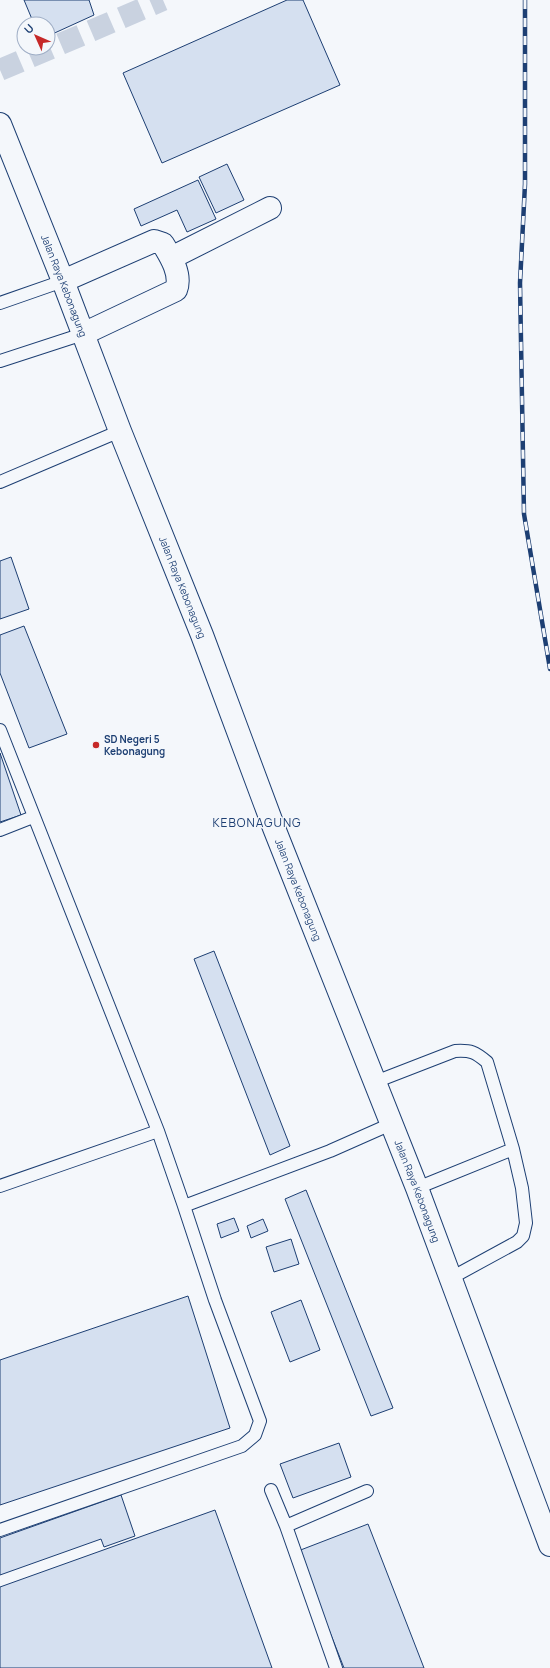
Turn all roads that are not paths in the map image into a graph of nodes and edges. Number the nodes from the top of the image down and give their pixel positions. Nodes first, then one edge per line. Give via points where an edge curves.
1 (0, 124) edge
2 (270, 208) dead end
3 (171, 258) junction
4 (63, 281) junction
5 (0, 303) edge
6 (83, 334) junction
7 (0, 361) edge
8 (120, 431) junction
9 (0, 482) edge
10 (0, 730) edge
11 (33, 817) junction
12 (0, 830) edge
13 (375, 1082) junction
14 (391, 1124) junction
15 (158, 1131) junction
16 (514, 1149) junction
17 (0, 1186) edge
18 (417, 1188) junction
19 (184, 1206) junction
20 (451, 1278) junction
21 (271, 1490) dead end
22 (367, 1491) dead end
23 (286, 1526) junction
24 (0, 1530) edge
25 (550, 1545) edge
26 (336, 1668) edge

1 - 4 main road, Jalan Raya Kebonagung
2 - 3 main road
3 - 4 main road via 163,244 154,241
3 - 6 main road via 179,282 176,290
4 - 5 lane
4 - 6 main road, Jalan Raya Kebonagung
6 - 7 lane
6 - 8 main road, Jalan Raya Kebonagung
8 - 9 lane
8 - 13 main road, Jalan Raya Kebonagung
10 - 11 lane
11 - 12 lane
11 - 15 lane
13 - 14 main road, Jalan Raya Kebonagung
13 - 16 lane via 455,1052 469,1051 477,1054 487,1062
14 - 18 main road, Jalan Raya Kebonagung
14 - 19 lane via 330,1151
15 - 17 lane
15 - 19 lane
16 - 18 lane
16 - 20 lane via 526,1223 523,1236 517,1242
18 - 20 main road, Jalan Raya Kebonagung
19 - 24 lane via 215,1300 260,1421 255,1435 242,1446
20 - 25 main road, Jalan Raya Kebonagung
21 - 23 lane
22 - 23 lane
23 - 26 lane

